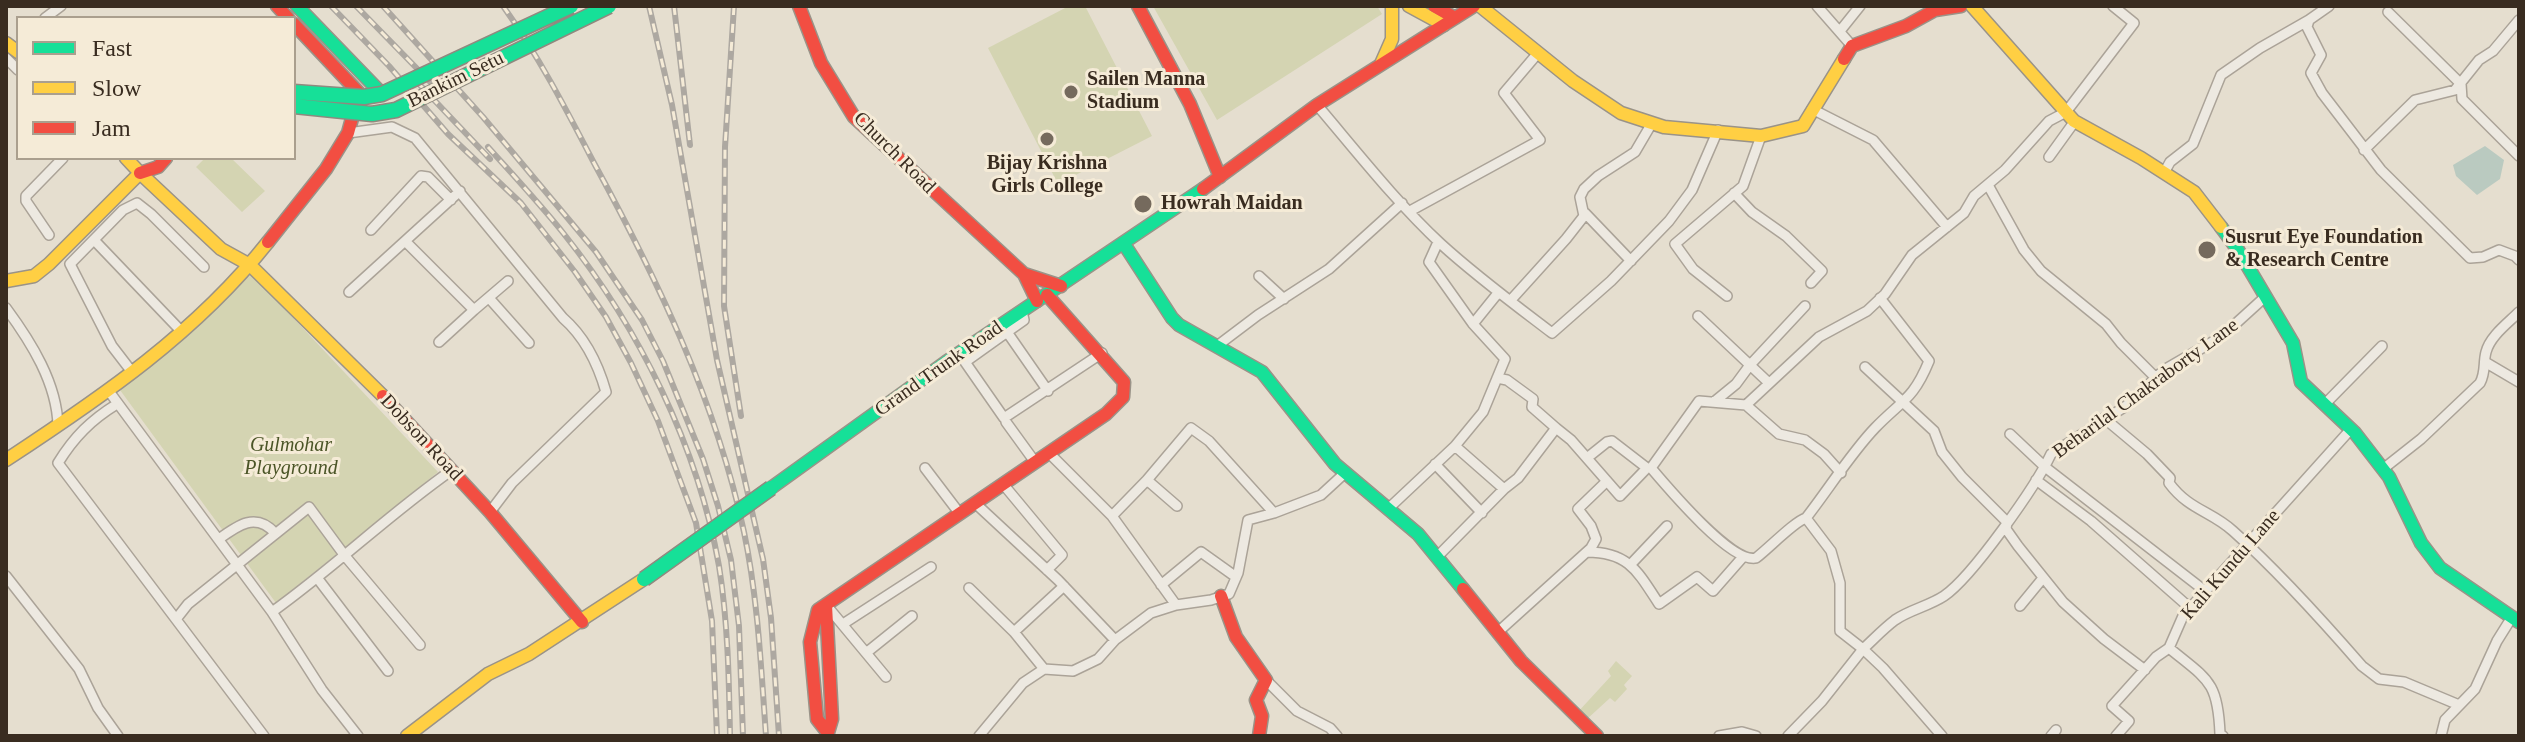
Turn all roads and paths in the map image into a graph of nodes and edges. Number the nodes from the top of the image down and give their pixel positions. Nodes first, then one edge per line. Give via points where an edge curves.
1 (297, 6) edge
2 (571, 6) edge
3 (609, 6) edge
4 (799, 6) edge
5 (1138, 6) edge
6 (1392, 6) edge
7 (1409, 6) edge
8 (1434, 6) edge
9 (1474, 6) edge
10 (1480, 6) edge
11 (1817, 6) edge
12 (1860, 6) edge
13 (1961, 6) edge
14 (1972, 6) edge
15 (2113, 6) edge
16 (2329, 6) edge
17 (2388, 12) dead end
18 (2309, 20) junction
19 (2519, 20) edge
20 (1450, 21) junction
21 (296, 26) edge
22 (1840, 31) junction
23 (1852, 46) junction
24 (1538, 53) junction
25 (1381, 64) junction
26 (2461, 84) junction
27 (296, 92) edge
28 (382, 94) junction
29 (1317, 105) junction
30 (296, 106) edge
31 (1812, 109) junction
32 (2070, 116) junction
33 (1652, 123) junction
34 (1718, 130) junction
35 (348, 133) junction
36 (1761, 136) junction
37 (2364, 150) junction
38 (2519, 156) edge
39 (2049, 157) dead end
40 (61, 160) edge
41 (162, 163) edge
42 (142, 166) edge
43 (2164, 173) junction
44 (1220, 177) junction
45 (1988, 185) junction
46 (460, 191) junction
47 (1734, 193) junction
48 (451, 200) junction
49 (1402, 203) junction
50 (1410, 211) junction
51 (1585, 213) junction
52 (1947, 227) junction
53 (371, 230) dead end
54 (49, 235) dead end
55 (94, 240) junction
56 (406, 242) junction
57 (1438, 242) junction
58 (1124, 244) junction
59 (2519, 260) edge
60 (1631, 261) junction
61 (250, 265) junction
62 (204, 267) dead end
63 (1024, 274) junction
64 (1259, 276) dead end
65 (6, 281) edge
66 (508, 281) dead end
67 (1811, 283) dead end
68 (1061, 286) junction
69 (349, 292) dead end
70 (1498, 293) junction
71 (1727, 296) dead end
72 (2265, 297) junction
73 (489, 298) junction
74 (1042, 298) junction
75 (1880, 298) junction
76 (1284, 299) junction
77 (1510, 301) junction
78 (1805, 306) dead end
79 (6, 308) edge
80 (474, 310) junction
81 (1022, 311) junction
82 (2519, 312) edge
83 (1698, 316) dead end
84 (1473, 324) junction
85 (182, 332) junction
86 (1007, 332) junction
87 (439, 342) dead end
88 (529, 343) dead end
89 (1217, 346) junction
90 (2382, 346) dead end
91 (1102, 353) junction
92 (2485, 362) junction
93 (1750, 365) junction
94 (1865, 367) dead end
95 (132, 372) junction
96 (1497, 378) junction
97 (2156, 378) junction
98 (2519, 382) edge
99 (1769, 383) junction
100 (108, 390) junction
101 (1048, 391) junction
102 (1714, 402) junction
103 (1904, 403) junction
104 (117, 404) junction
105 (2325, 404) junction
106 (1746, 405) junction
107 (2104, 418) junction
108 (1006, 422) dead end
109 (58, 426) junction
110 (1556, 428) junction
111 (2351, 429) junction
112 (2010, 434) dead end
113 (1455, 446) junction
114 (1049, 453) junction
115 (1587, 458) junction
116 (6, 460) edge
117 (1035, 462) junction
118 (1435, 464) junction
119 (2045, 467) junction
120 (925, 468) dead end
121 (1649, 468) junction
122 (2383, 469) junction
123 (452, 470) junction
124 (1346, 472) junction
125 (1841, 473) junction
126 (1147, 480) junction
127 (2036, 480) junction
128 (1607, 481) junction
129 (1003, 484) junction
130 (1504, 489) junction
131 (975, 503) junction
132 (1177, 506) dead end
133 (1389, 508) junction
134 (490, 512) junction
135 (1274, 513) junction
136 (1482, 513) junction
137 (960, 514) junction
138 (1112, 516) junction
139 (1806, 518) junction
140 (2007, 522) junction
141 (1667, 526) dead end
142 (275, 533) junction
143 (219, 539) junction
144 (2247, 543) junction
145 (1587, 552) junction
146 (345, 556) junction
147 (1437, 557) junction
148 (1742, 558) junction
149 (237, 564) junction
150 (1631, 564) junction
151 (931, 567) dead end
152 (1047, 570) junction
153 (6, 576) edge
154 (1236, 577) junction
155 (2043, 578) junction
156 (318, 579) junction
157 (1161, 585) junction
158 (1064, 586) junction
159 (969, 588) dead end
160 (2205, 591) junction
161 (1221, 596) junction
162 (826, 605) junction
163 (1176, 605) junction
164 (2020, 606) dead end
165 (2190, 608) junction
166 (272, 612) junction
167 (912, 616) dead end
168 (177, 618) junction
169 (2516, 619) edge
170 (582, 622) junction
171 (843, 624) junction
172 (1014, 632) junction
173 (1498, 632) junction
174 (1115, 640) junction
175 (420, 645) dead end
176 (2169, 648) junction
177 (1863, 649) junction
178 (866, 653) junction
179 (1044, 669) junction
180 (2145, 670) junction
181 (388, 671) dead end
182 (886, 677) dead end
183 (1266, 680) junction
184 (2459, 705) junction
185 (828, 735) edge
186 (118, 736) edge
187 (264, 736) edge
188 (358, 736) edge
189 (407, 736) edge
190 (979, 736) edge
191 (1259, 736) edge
192 (1337, 736) edge
193 (1597, 736) edge
194 (1719, 736) edge
195 (1756, 736) edge
196 (1788, 736) edge
197 (1942, 736) edge
198 (2116, 736) edge
199 (2223, 736) edge
200 (2441, 736) edge

1 - 28 main road
2 - 28 main road, Bankim Setu, bridge
3 - 30 main road, Bankim Setu, bridge via 396,110 372,114
4 - 63 main road, Church Road via 821,63 854,117
5 - 44 main road via 1190,104
6 - 25 main road via 1392,39
7 - 20 main road
8 - 20 main road
9 - 20 main road, Grand Trunk Road
10 - 24 main road
11 - 22 street
12 - 22 street
13 - 23 main road via 1935,10
14 - 32 main road
15 - 32 street via 2134,23
16 - 18 street
17 - 26 street
18 - 37 street via 2307,27 2321,55 2311,73
18 - 43 street via 2221,75 2193,144
19 - 26 street
20 - 25 main road, Grand Trunk Road
21 - 35 main road via 359,93
22 - 23 street
23 - 31 main road
24 - 33 main road via 1621,113
24 - 50 street via 1504,93 1540,140
25 - 29 main road, Grand Trunk Road
26 - 37 street via 2415,100
26 - 38 street via 2462,99
27 - 28 main road, Bankim Setu, bridge
29 - 44 main road, Grand Trunk Road
29 - 49 street
31 - 36 main road via 1803,126
31 - 52 street via 1873,140
32 - 39 street
32 - 43 main road
32 - 45 street via 2049,121
33 - 34 main road
33 - 51 street via 1635,152 1584,189 1580,197
34 - 36 main road
34 - 60 street via 1692,190
35 - 46 street via 392,127 415,138
35 - 61 main road
36 - 47 street via 1743,186
37 - 59 street via 2470,258 2499,250
40 - 54 street via 26,196
41 - 42 main road
42 - 61 main road, Dobson Road via 221,249
42 - 65 main road via 49,264 34,276
43 - 72 main road via 2194,192
44 - 58 main road, Grand Trunk Road
45 - 52 street
45 - 97 street via 2041,271 2106,324
46 - 48 street
46 - 134 street via 574,328 599,365 606,392 512,483
47 - 67 street via 1822,271
47 - 71 street via 1675,244 1693,269
48 - 53 street via 421,176
48 - 56 street
49 - 50 street
49 - 76 street via 1329,269
50 - 57 street
51 - 60 street
51 - 77 street
52 - 75 street via 1912,255
55 - 62 street via 137,203
55 - 85 street
55 - 95 street via 70,264 112,346
56 - 69 street
56 - 80 street
57 - 70 street
57 - 84 street via 1429,262
58 - 68 main road, Grand Trunk Road
58 - 89 main road via 1172,318
60 - 77 street via 1552,333
61 - 85 main road
61 - 123 main road, Dobson Road
63 - 68 main road
63 - 74 main road
64 - 76 street
66 - 73 street
68 - 74 main road, Grand Trunk Road
70 - 77 street
70 - 84 street
72 - 97 street, Beharilal Chakraborty Lane via 2221,337
72 - 105 main road via 2293,343 2301,382
73 - 80 street
73 - 88 street
74 - 81 main road, Grand Trunk Road
74 - 91 main road
75 - 99 street via 1819,337
75 - 103 street via 1929,361 1919,386
76 - 89 street
78 - 93 street
79 - 109 street via 43,368 58,408
80 - 87 street
81 - 86 street via 1024,320
81 - 170 main road, Grand Trunk Road, bridge
82 - 92 street via 2492,340
83 - 93 street
84 - 96 street via 1505,359
85 - 95 main road
86 - 101 street
86 - 101 street via 965,362 1000,415 1008,417
89 - 124 main road via 1262,372
90 - 105 street
91 - 101 street
91 - 114 main road via 1127,392
92 - 98 street
92 - 122 street via 2480,383
93 - 99 street
93 - 102 street
94 - 103 street
95 - 100 main road
96 - 110 street via 1533,399 1532,407
96 - 113 street via 1483,412
97 - 107 street, Beharilal Chakraborty Lane
99 - 106 street
100 - 104 street
100 - 109 main road
102 - 106 street
102 - 121 street via 1699,401
103 - 125 street via 1874,429
103 - 140 street via 1934,431 1942,452 1962,477
104 - 143 street
104 - 168 street via 95,417 58,463
105 - 111 main road
106 - 125 street via 1779,434 1815,447
107 - 119 street, Beharilal Chakraborty Lane via 2051,454
107 - 144 street via 2147,454 2186,503 2224,523
108 - 117 street
109 - 116 main road
110 - 115 street
110 - 130 street
111 - 122 main road
111 - 144 street, Kali Kundu Lane
112 - 119 street
113 - 118 street
113 - 130 street
114 - 117 main road
114 - 138 street
115 - 121 street via 1612,441
115 - 128 street
117 - 129 main road
118 - 133 street
118 - 136 street
119 - 127 street, Beharilal Chakraborty Lane
119 - 160 street
120 - 137 street
121 - 128 street via 1620,496
121 - 148 street
122 - 169 main road via 2440,568
123 - 134 main road, Dobson Road
123 - 146 street
124 - 133 main road
124 - 135 street via 1321,495
125 - 139 street
126 - 132 street
126 - 135 street via 1191,428
126 - 138 street
127 - 140 street, Beharilal Chakraborty Lane
127 - 165 street
128 - 145 street via 1578,509 1596,539
129 - 131 main road
129 - 152 street via 1062,555
130 - 136 street
131 - 137 main road
131 - 152 street
133 - 147 main road
134 - 170 main road, Dobson Road
135 - 154 street via 1248,520
136 - 147 street
137 - 162 main road
138 - 157 street
139 - 148 street via 1797,520 1756,558
139 - 177 street via 1831,551 1840,583 1840,631
140 - 155 street via 2006,529
140 - 177 street, Beharilal Chakraborty Lane via 1946,595 1896,619
141 - 150 street
142 - 143 street via 252,521
142 - 146 street via 309,507
142 - 149 street
143 - 149 street
144 - 160 street, Kali Kundu Lane
144 - 184 street via 2379,679 2404,682
145 - 150 street via 1603,552
145 - 173 street
146 - 156 street
146 - 175 street
147 - 173 main road
148 - 150 street via 1713,591 1697,577 1659,604
149 - 166 street
149 - 168 street
151 - 171 street
152 - 158 street
153 - 186 street via 79,669
154 - 157 street via 1201,552
154 - 161 street via 1229,594
155 - 164 street
155 - 180 street via 2104,639
156 - 166 street
156 - 181 street
157 - 163 street
158 - 172 street
158 - 174 street
159 - 172 street
160 - 165 street, Kali Kundu Lane
161 - 163 street
161 - 183 main road via 1236,637
162 - 171 street
162 - 185 main road via 818,610 810,642 817,719
163 - 174 street via 1151,613
165 - 176 street, Kali Kundu Lane
166 - 188 street
167 - 178 street
168 - 187 street
169 - 184 street via 2497,641 2475,689
170 - 189 main road, Grand Trunk Road via 488,674
171 - 178 street
172 - 179 street
173 - 193 main road
174 - 179 street via 1098,659 1073,671
176 - 180 street, Kali Kundu Lane
176 - 199 street via 2212,685
177 - 196 street, Beharilal Chakraborty Lane
177 - 197 street
178 - 182 street
179 - 190 street via 1023,683
180 - 198 street, Kali Kundu Lane via 2112,706 2129,721
183 - 191 main road via 1256,700 1262,716
183 - 192 street via 1297,711
184 - 200 street via 2445,720
194 - 195 street

